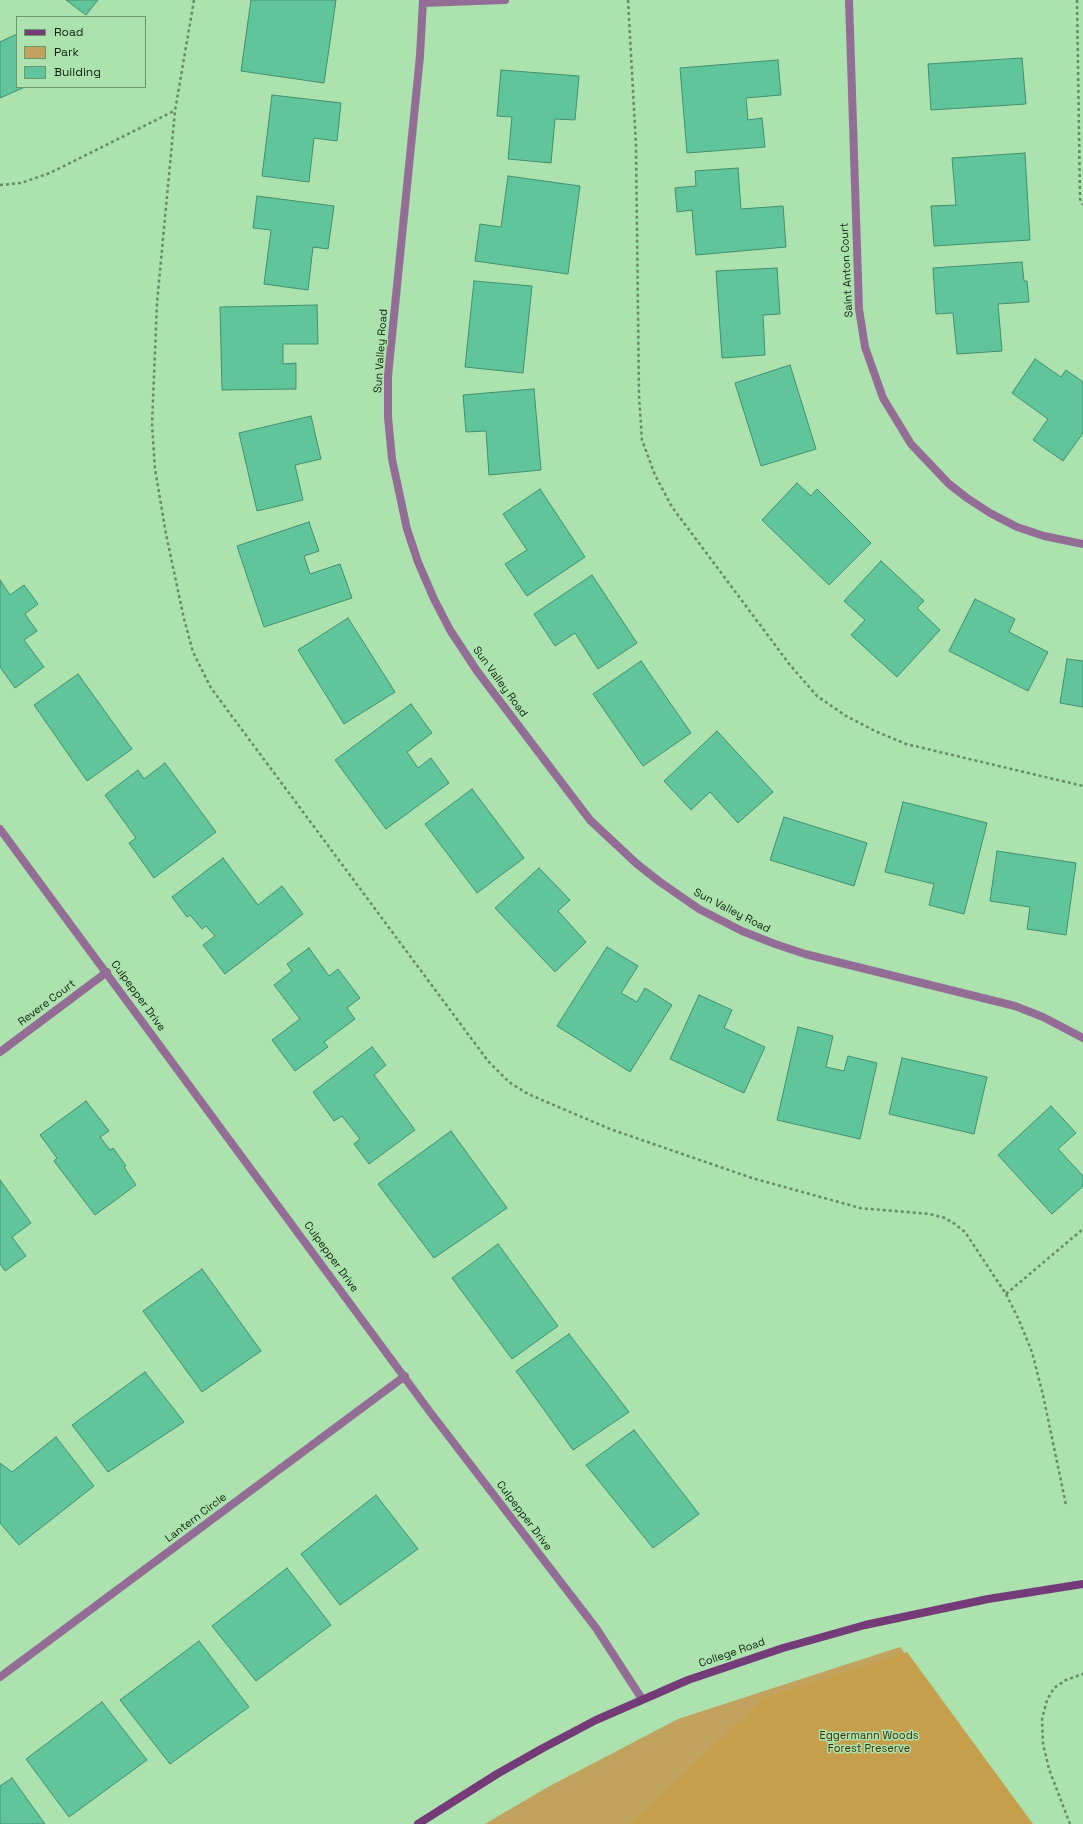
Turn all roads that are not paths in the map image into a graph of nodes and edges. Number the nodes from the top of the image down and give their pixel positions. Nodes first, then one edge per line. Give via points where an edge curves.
1 (504, 0) edge
2 (849, 0) edge
3 (423, 1) edge
4 (1083, 544) edge
5 (0, 829) edge
6 (107, 972) junction
7 (1083, 1038) edge
8 (0, 1052) edge
9 (405, 1376) junction
10 (1083, 1584) edge
11 (0, 1678) edge
12 (642, 1699) junction
13 (418, 1824) edge

1 - 3 street
2 - 4 street, Saint Anton Court via 859,309 865,347 883,398 911,444 949,484 967,498 1017,527
3 - 7 street, Sun Valley Road via 421,50 388,376 388,417 393,466 407,529 418,562 450,630 477,671 590,820 637,864 699,909 775,944 805,954 1015,1006
5 - 6 street, Culpepper Drive
6 - 8 street, Revere Court
6 - 9 street, Culpepper Drive
9 - 11 street, Lantern Circle
9 - 12 street, Culpepper Drive via 596,1628
10 - 12 main road, College Road via 988,1599 865,1625 783,1648 688,1680
12 - 13 main road, College Road via 596,1720 491,1777

